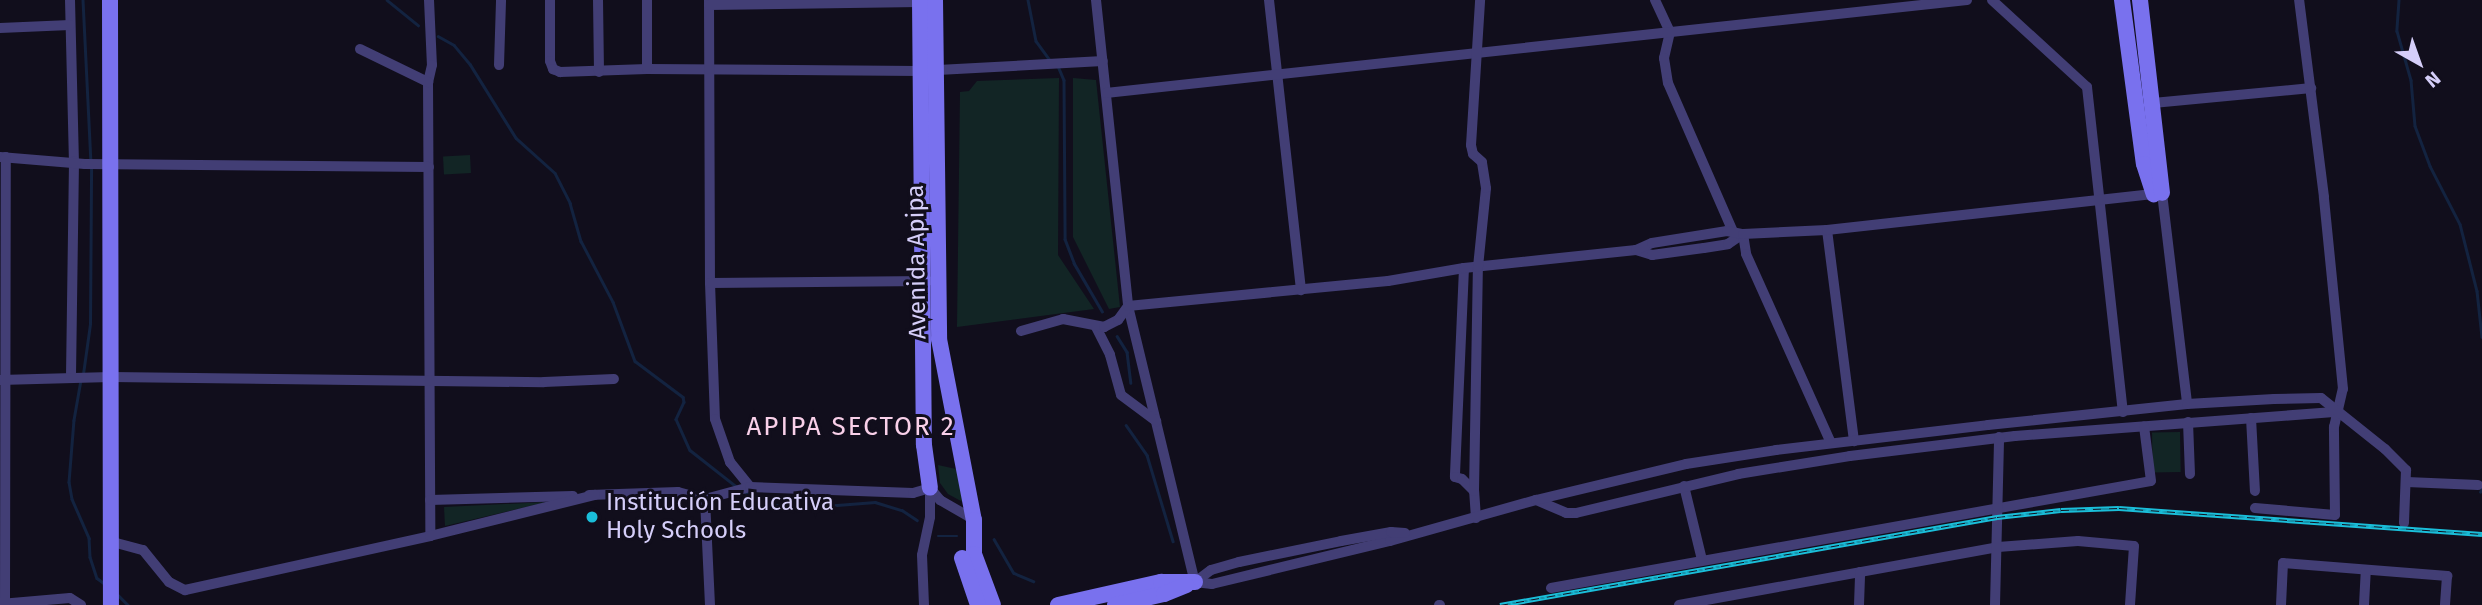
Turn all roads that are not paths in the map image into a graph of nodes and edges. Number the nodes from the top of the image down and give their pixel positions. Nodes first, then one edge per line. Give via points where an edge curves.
1 (69, 0) edge
2 (110, 0) edge
3 (429, 0) edge
4 (501, 0) edge
5 (551, 0) edge
6 (598, 0) edge
7 (647, 0) edge
8 (1096, 0) edge
9 (1269, 0) edge
10 (1479, 0) edge
11 (1655, 0) edge
12 (1967, 0) edge
13 (1992, 0) edge
14 (2122, 0) edge
15 (2140, 0) edge
16 (2299, 0) edge
17 (860, 1) edge
18 (925, 1) edge
19 (805, 2) edge
20 (709, 3) edge
21 (749, 3) edge
22 (70, 25) junction
23 (0, 28) edge
24 (1670, 32) junction
25 (360, 49) dead end
26 (1475, 51) junction
27 (1103, 61) junction
28 (499, 65) dead end
29 (647, 69) junction
30 (708, 69) junction
31 (936, 70) junction
32 (919, 71) junction
33 (599, 72) junction
34 (1278, 75) junction
35 (428, 82) junction
36 (2311, 88) junction
37 (1106, 93) junction
38 (2152, 103) junction
39 (3, 157) edge
40 (74, 161) junction
41 (111, 164) junction
42 (429, 167) junction
43 (2158, 194) junction
44 (2102, 202) junction
45 (1827, 230) junction
46 (1738, 233) junction
47 (1478, 267) junction
48 (1464, 268) junction
49 (938, 280) junction
50 (921, 282) junction
51 (710, 283) junction
52 (1301, 290) junction
53 (1128, 306) junction
54 (1097, 327) junction
55 (1021, 331) dead end
56 (111, 377) junction
57 (71, 378) junction
58 (431, 379) junction
59 (614, 379) dead end
60 (2, 380) edge
61 (2187, 404) junction
62 (2123, 412) junction
63 (2337, 412) junction
64 (2251, 418) junction
65 (1156, 421) junction
66 (2188, 422) junction
67 (2144, 426) junction
68 (1999, 437) junction
69 (1854, 440) junction
70 (1831, 443) junction
71 (2190, 474) dead end
72 (2407, 482) junction
73 (2478, 485) dead end
74 (1684, 486) junction
75 (750, 487) junction
76 (930, 488) junction
77 (1474, 491) junction
78 (2255, 491) dead end
79 (595, 495) junction
80 (705, 499) junction
81 (430, 500) junction
82 (1536, 500) junction
83 (1999, 508) junction
84 (2255, 508) dead end
85 (1476, 518) junction
86 (974, 520) junction
87 (2404, 523) dead end
88 (430, 536) junction
89 (109, 541) junction
90 (1998, 547) junction
91 (968, 556) junction
92 (1702, 560) junction
93 (2366, 571) junction
94 (1860, 572) junction
95 (1195, 582) junction
96 (1550, 588) dead end
97 (1163, 594) edge
98 (1721, 601) edge
99 (61, 602) edge
100 (3, 604) edge
101 (81, 605) edge
102 (111, 605) edge
103 (710, 605) edge
104 (924, 605) edge
105 (978, 605) edge
106 (993, 605) edge
107 (1058, 605) edge
108 (1115, 605) edge
109 (1679, 605) edge
110 (1858, 605) edge
111 (1996, 605) edge
112 (2130, 605) edge
113 (2281, 605) edge
114 (2364, 605) edge
115 (2445, 605) edge

1 - 22 street
2 - 41 street
3 - 35 street via 432,65
4 - 28 street
5 - 33 street via 550,61 554,69
6 - 33 street
7 - 29 street
8 - 27 street
9 - 34 street
10 - 26 street
11 - 24 street
12 - 24 street
13 - 44 street via 2087,87
14 - 43 street via 2144,164
15 - 38 street
16 - 36 street
17 - 18 street
17 - 19 street
18 - 31 street, Avenida Apipa
18 - 32 street, Avenida Apipa
19 - 21 street
20 - 21 street
20 - 30 street
22 - 23 street
22 - 40 street
24 - 26 street
24 - 46 street via 1664,58 1668,82
25 - 35 street
26 - 34 street
26 - 47 street via 1471,145 1482,162 1486,188
27 - 31 street
27 - 37 street
29 - 30 street
29 - 33 street
30 - 32 street
30 - 51 street
31 - 32 street
31 - 49 street, Avenida Apipa
32 - 50 street, Avenida Apipa
34 - 37 street
34 - 52 street
35 - 42 street
36 - 38 street
36 - 63 street via 2342,379
37 - 53 street
38 - 43 street
39 - 40 street
39 - 60 street
40 - 41 street
40 - 57 street
41 - 42 street
41 - 56 street
42 - 58 street
43 - 44 street
43 - 61 street
44 - 45 street
44 - 62 street
45 - 46 street
45 - 69 street
46 - 47 street via 1728,244 1691,250 1652,255 1636,250
46 - 70 street
47 - 48 street
47 - 77 street
48 - 52 street
48 - 77 street via 1455,477
49 - 50 street
49 - 86 street, Avenida Apipa via 939,339
50 - 51 street
50 - 76 street, Avenida Apipa via 924,445
51 - 75 street via 715,419 726,453
52 - 53 street
53 - 54 street via 1114,323
53 - 65 street
54 - 55 street via 1063,319
54 - 65 street via 1121,395
56 - 57 street
56 - 58 street
56 - 89 street
57 - 60 street
58 - 59 street
58 - 81 street
60 - 100 street
61 - 62 street
61 - 63 street via 2321,398
62 - 69 street
63 - 64 street
63 - 72 street via 2406,470
63 - 84 street via 2335,515
64 - 66 street
64 - 78 street
65 - 95 street
66 - 67 street
66 - 71 street
67 - 68 street
67 - 83 street via 2151,481
68 - 74 street via 1850,456
68 - 83 street
69 - 70 street
70 - 82 street via 1674,466
72 - 73 street
72 - 87 street
74 - 82 street via 1576,513
74 - 92 street
75 - 76 street via 913,493
75 - 80 street
76 - 86 street via 940,500
76 - 104 street, Avenida Apipa via 922,555
77 - 85 street
79 - 80 street via 678,492
79 - 81 street
79 - 88 street
80 - 103 street
81 - 88 street
82 - 85 street
83 - 90 street
83 - 92 street
85 - 95 street via 1212,583
86 - 91 street, Avenida Apipa
88 - 89 street via 185,590 169,582 143,550
89 - 102 street
90 - 94 street
90 - 111 street
90 - 112 street via 2078,541 2134,546
91 - 105 street, Avenida Apipa
91 - 106 street, Avenida Apipa
92 - 96 street
93 - 113 street via 2283,563
93 - 114 street
93 - 115 street via 2447,576
94 - 98 street
94 - 110 street
95 - 97 street
97 - 107 street
97 - 108 street
98 - 109 street
99 - 100 street
99 - 101 street via 70,598

